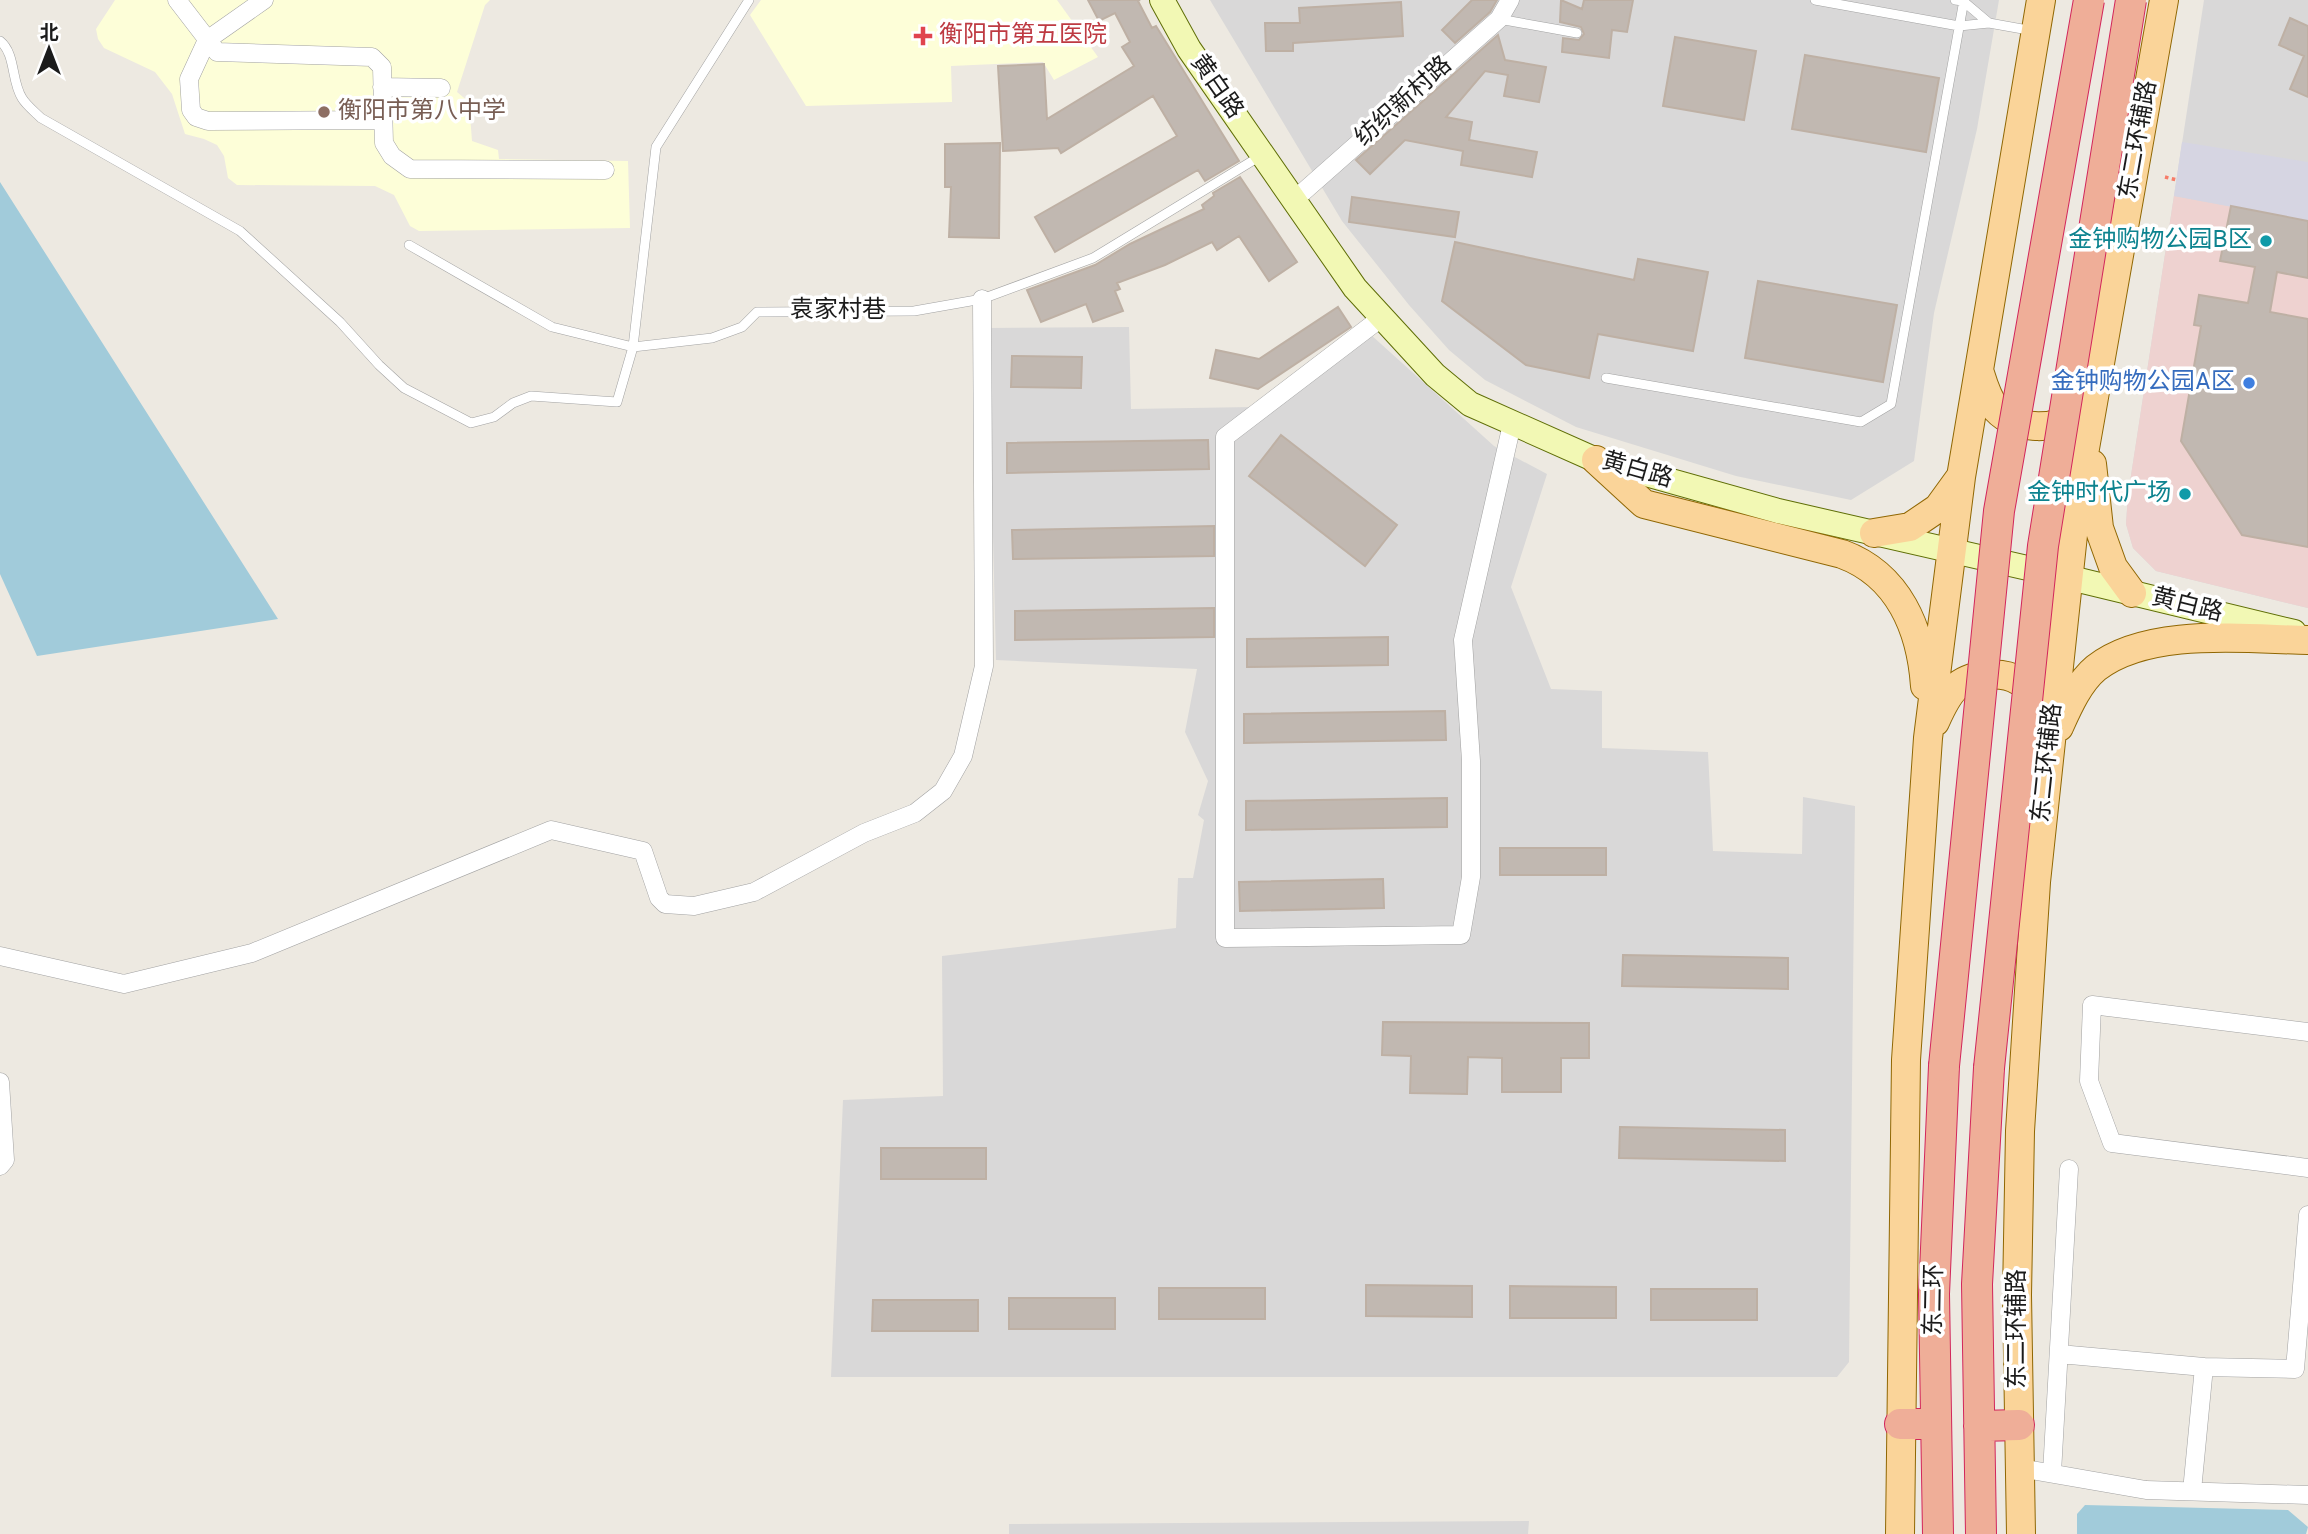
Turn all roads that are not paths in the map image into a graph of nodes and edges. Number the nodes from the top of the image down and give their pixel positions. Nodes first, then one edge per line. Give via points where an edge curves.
1 (177, 0) edge
2 (264, 0) edge
3 (749, 0) edge
4 (1162, 0) edge
5 (1510, 0) edge
6 (1815, 0) edge
7 (1961, 0) edge
8 (2041, 0) edge
9 (2089, 0) edge
10 (2131, 0) edge
11 (2164, 0) edge
12 (1499, 19) junction
13 (1989, 23) junction
14 (1959, 26) junction
15 (2035, 32) junction
16 (1577, 33) dead end
17 (207, 40) junction
18 (0, 41) edge
19 (383, 87) junction
20 (440, 88) dead end
21 (382, 120) junction
22 (1263, 155) junction
23 (605, 170) dead end
24 (1294, 200) junction
25 (409, 245) dead end
26 (982, 299) junction
27 (1381, 318) junction
28 (633, 346) junction
29 (1979, 370) junction
30 (1606, 379) dead end
31 (2096, 387) junction
32 (1512, 424) junction
33 (2089, 429) junction
34 (1596, 460) junction
35 (1961, 477) junction
36 (1874, 533) junction
37 (1952, 550) junction
38 (2069, 577) junction
39 (2132, 593) junction
40 (2308, 638) edge
41 (1928, 738) junction
42 (2049, 753) junction
43 (0, 956) edge
44 (2308, 1032) edge
45 (0, 1082) edge
46 (0, 1166) edge
47 (2308, 1168) edge
48 (2069, 1169) dead end
49 (2308, 1215) edge
50 (2059, 1354) junction
51 (2204, 1367) junction
52 (1900, 1424) junction
53 (1936, 1424) junction
54 (2019, 1425) junction
55 (1979, 1426) junction
56 (2020, 1468) junction
57 (2052, 1473) junction
58 (2192, 1491) junction
59 (2308, 1495) edge
60 (1900, 1534) edge
61 (1938, 1534) edge
62 (1981, 1534) edge
63 (2021, 1534) edge

1 - 17 street
2 - 17 street
3 - 28 lane via 656,147
4 - 22 main road, 黄白路 via 1189,49
5 - 12 street, 纺织新村路
6 - 14 lane
7 - 13 lane
7 - 14 lane
8 - 15 main road
9 - 53 highway, 东二环, bridge via 1999,512 1944,1066 1934,1294
10 - 55 highway, 东二环, bridge via 2043,546 1989,1068 1977,1284
11 - 31 main road, 东二环辅路
12 - 16 lane
12 - 24 street, 纺织新村路
13 - 14 lane
13 - 15 lane
14 - 30 lane via 1891,404 1861,422
15 - 29 main road
17 - 19 street via 217,52 372,57 383,67
17 - 21 street via 189,79 191,110 196,117 208,121
18 - 28 lane via 6,46 22,100 41,118 240,231 404,388 471,423 494,417 531,396 617,402
19 - 20 street
19 - 21 street
21 - 23 street via 384,143 392,156 410,169
22 - 24 main road, 黄白路
22 - 26 lane, 袁家村巷 via 1093,258
24 - 27 main road, 黄白路
25 - 28 lane, 袁家村巷 via 552,327
26 - 28 lane, 袁家村巷 via 914,311 757,312 742,327 712,338
26 - 43 street via 984,666 963,756 943,791 915,813 864,833 754,892 694,906 665,904 659,898 643,851 551,830 252,953 124,984
27 - 32 main road, 黄白路 via 1470,404
27 - 32 street via 1225,437 1225,938 1461,935 1471,877 1471,761 1463,640
29 - 31 main road via 1997,410 2031,426 2070,420
29 - 35 main road
31 - 33 main road, 东二环辅路
32 - 34 main road, 黄白路
33 - 38 main road, 东二环辅路
33 - 39 main road via 2099,528 2113,567
34 - 36 main road, 黄白路
34 - 41 main road via 1644,503 1842,554 1875,571 1903,607 1917,635
35 - 36 main road via 1938,508 1910,527
35 - 37 main road
36 - 37 main road, 黄白路
37 - 38 main road, 黄白路
37 - 41 main road
38 - 39 main road, 黄白路
38 - 42 main road, 东二环辅路
39 - 40 main road, 黄白路
40 - 42 main road via 2206,638 2124,652 2095,669 2069,703
41 - 42 main road via 1941,709 1961,683 2002,676 2022,682 2036,697 2046,715
41 - 52 main road via 1906,1060
42 - 54 main road, 东二环辅路 via 2020,1131
44 - 47 street via 2092,1005 2089,1081 2112,1143
45 - 46 street via 5,1160
48 - 50 street
49 - 51 street via 2295,1369
50 - 51 street
50 - 57 street
51 - 58 street
52 - 53 highway
52 - 60 main road
53 - 61 highway, 东二环
54 - 55 highway
54 - 56 main road, 东二环辅路
55 - 62 highway, 东二环
56 - 57 street
56 - 63 main road, 东二环辅路
57 - 58 street via 2146,1490
58 - 59 street

